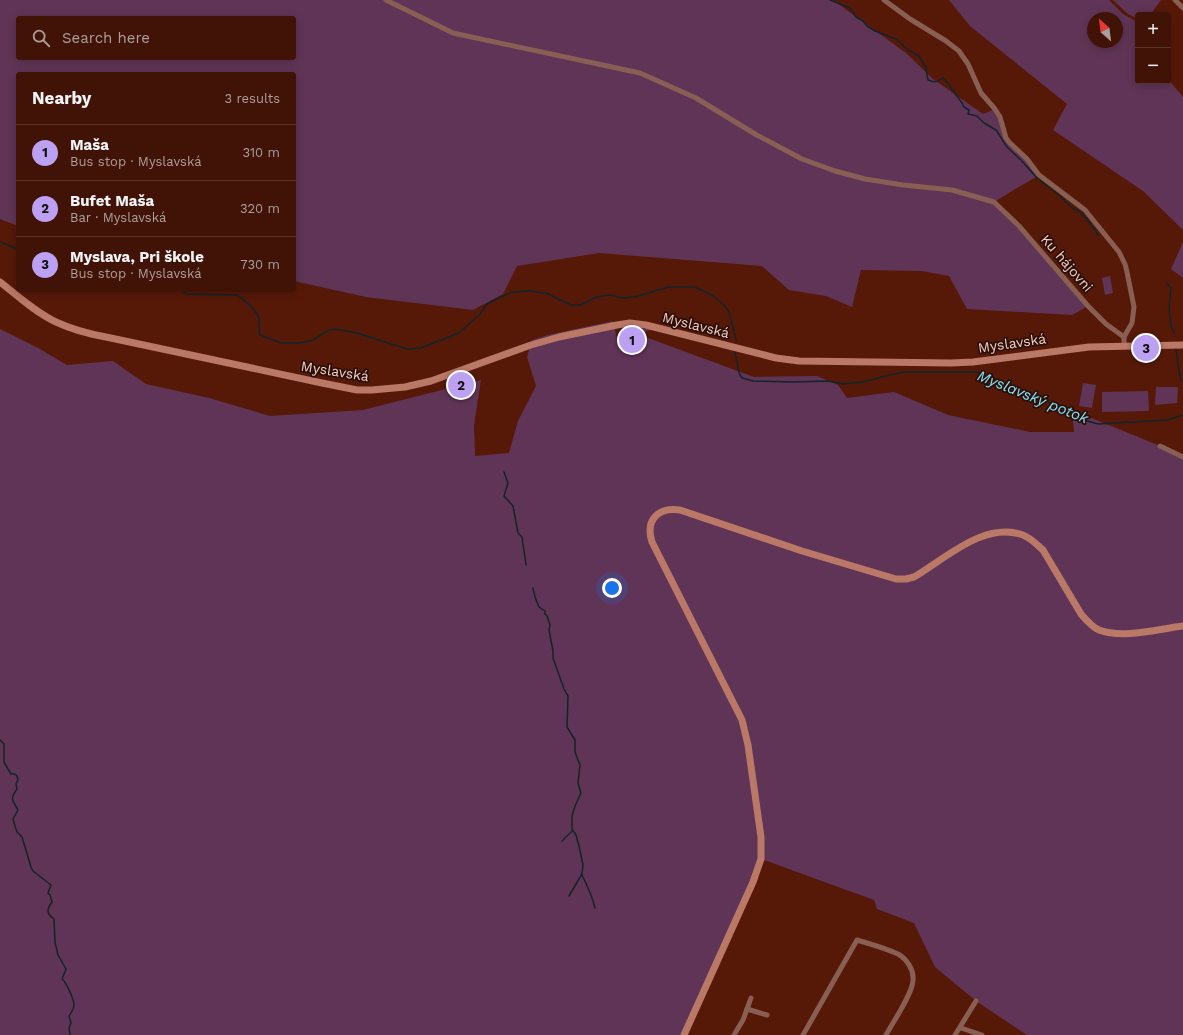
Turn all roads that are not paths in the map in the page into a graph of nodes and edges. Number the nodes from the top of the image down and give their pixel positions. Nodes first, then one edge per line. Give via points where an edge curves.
1 (386, 0) edge
2 (884, 0) edge
3 (1175, 0) edge
4 (1183, 8) edge
5 (0, 282) edge
6 (1124, 337) junction
7 (1124, 345) junction
8 (1183, 345) edge
9 (1160, 446) dead end
10 (1183, 457) edge
11 (1183, 626) edge
12 (751, 998) dead end
13 (976, 1001) dead end
14 (747, 1009) junction
15 (767, 1015) dead end
16 (960, 1028) junction
17 (684, 1035) edge
18 (734, 1035) edge
19 (803, 1035) edge
20 (886, 1035) edge
21 (955, 1035) edge
22 (982, 1035) edge

1 - 6 street, Ku hájovni via 453,33 640,72 696,98 802,159 835,171 903,185 952,190 994,202 1016,222 1083,301 1106,324
2 - 6 street via 960,51 980,94 1000,117 1006,138 1039,175 1085,210 1119,252 1127,272 1134,307 1132,323
3 - 4 street
5 - 7 street, Myslavská via 40,313 65,326 94,335 357,390 389,390 418,384 547,340 630,324 646,325 776,358 799,361 973,362 1072,348
6 - 7 street
7 - 8 street, Myslavská
9 - 10 street
11 - 17 street via 1124,633 1098,630 1081,614 1043,550 1024,536 1010,532 977,538 914,577 896,579 680,510 667,510 658,514 651,524 652,542 742,720 762,838 761,858 753,882
12 - 14 street
13 - 16 street
14 - 15 street
14 - 18 street
16 - 21 street
16 - 22 street
19 - 20 street via 857,940 897,954 907,961 912,971 911,989

